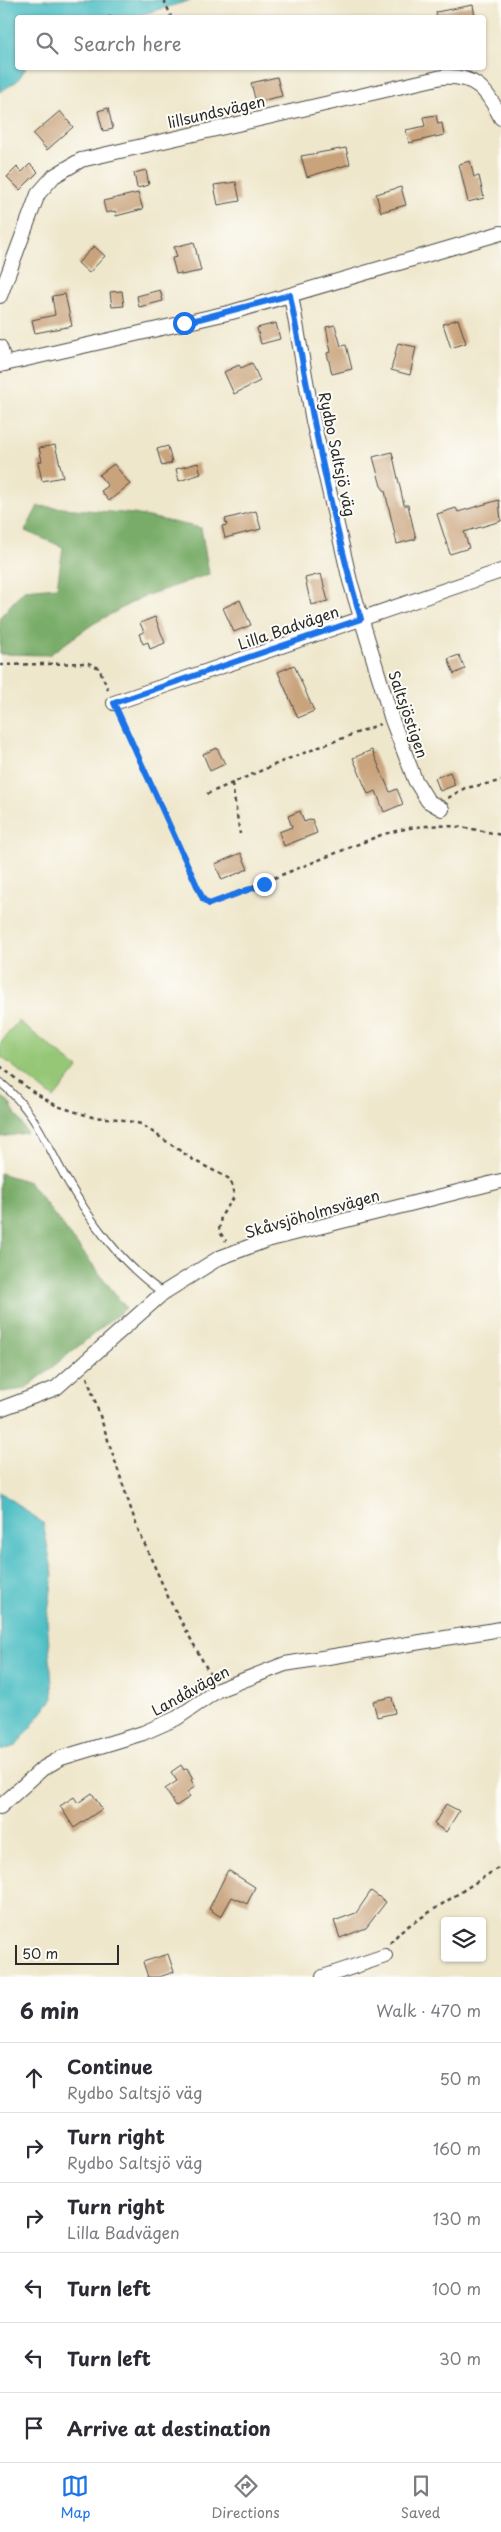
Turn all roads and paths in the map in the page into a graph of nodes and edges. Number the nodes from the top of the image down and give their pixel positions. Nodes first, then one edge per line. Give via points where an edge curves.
1 (164, 0) edge
2 (171, 15) edge
3 (501, 118) edge
4 (501, 233) edge
5 (290, 295) junction
6 (0, 296) edge
7 (0, 347) edge
8 (2, 364) edge
9 (501, 571) edge
10 (361, 619) junction
11 (0, 665) edge
12 (114, 703) junction
13 (392, 720) junction
14 (501, 781) edge
15 (232, 784) junction
16 (207, 794) dead end
17 (439, 807) joint
18 (240, 834) dead end
19 (501, 835) edge
20 (0, 1066) edge
21 (0, 1082) edge
22 (501, 1181) edge
23 (230, 1242) dead end
24 (163, 1292) junction
25 (84, 1366) junction
26 (0, 1408) edge
27 (501, 1629) edge
28 (218, 1690) junction
29 (0, 1806) edge
30 (501, 1866) edge
31 (387, 1949) joint
32 (324, 1977) edge

1 - 2 path
3 - 6 street, lillsundsvägen via 491,98 476,83 460,77 442,77 81,160 54,176 38,194
4 - 5 street
5 - 8 street via 193,321
5 - 10 street, Rydbo Saltsjö väg via 313,420
7 - 8 street
9 - 10 street, Lilla Badvägen
10 - 12 street, Lilla Badvägen
10 - 13 street, Saltsjöstigen
11 - 12 path via 88,662 99,668
12 - 19 path via 203,899 209,904 381,835 409,827 463,826
13 - 15 path
13 - 17 street, Saltsjöstigen via 418,788 428,801
14 - 17 path via 465,788
15 - 16 path
15 - 18 path
20 - 23 path via 57,1106 92,1117 141,1124 194,1161 228,1178 234,1188 233,1199 222,1216 219,1231 225,1241
21 - 24 lane via 37,1122 88,1215 113,1250 142,1278
22 - 24 street, Skåvsjöholmsvägen via 267,1240 220,1258
24 - 25 street, Skåvsjöholmsvägen
25 - 26 street, Skåvsjöholmsvägen via 56,1388
25 - 28 path via 137,1527 169,1599
27 - 28 street, Landåvägen via 285,1664
28 - 29 street, Landåvägen via 177,1718 143,1733 61,1758 42,1769
30 - 31 path via 402,1930
31 - 32 street

